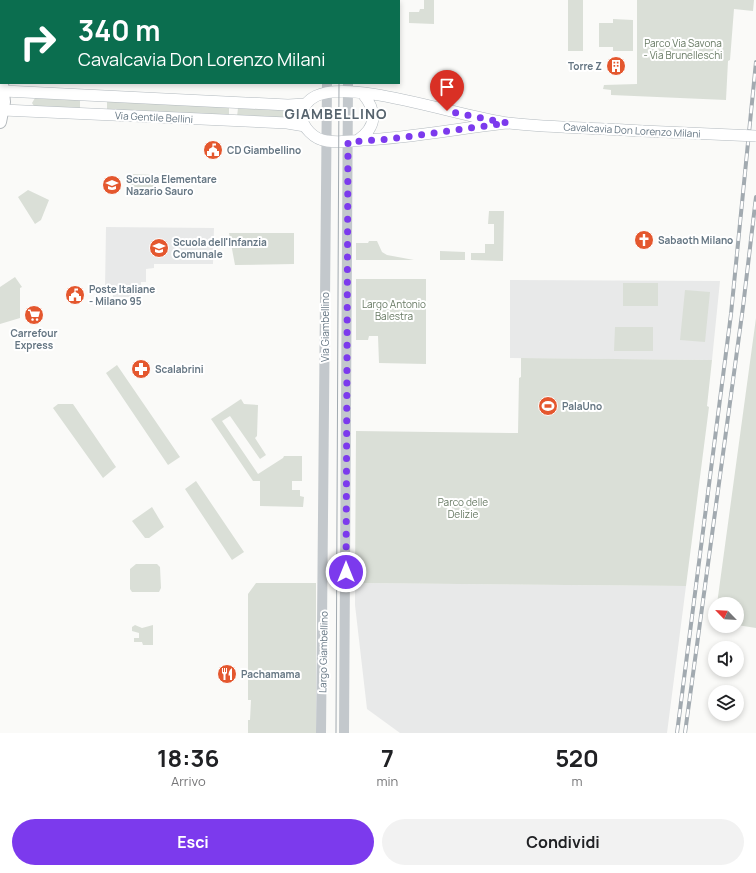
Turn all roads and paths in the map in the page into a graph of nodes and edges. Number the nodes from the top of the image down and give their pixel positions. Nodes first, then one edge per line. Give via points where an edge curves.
1 (3, 87) edge
2 (327, 87) edge
3 (354, 90) edge
4 (31, 93) junction
5 (233, 102) junction
6 (305, 104) junction
7 (288, 105) junction
8 (29, 112) junction
9 (1, 116) edge
10 (232, 121) junction
11 (287, 123) junction
12 (507, 123) junction
13 (305, 126) junction
14 (756, 136) edge
15 (326, 141) junction
16 (354, 141) junction
17 (324, 571) joint
18 (321, 733) edge
19 (344, 733) edge

1 - 4 main road, Via Gentile Bellini
1 - 9 main road
2 - 3 main road, Cavalcavia Don Lorenzo Milani
2 - 6 main road
2 - 15 street, Via Giambellino
3 - 12 main road, Cavalcavia Don Lorenzo Milani
3 - 16 street
3 - 16 main road via 373,110 373,120 368,131
4 - 5 main road, Via Gentile Bellini
4 - 8 main road
5 - 7 main road, Via Gentile Bellini
5 - 10 main road
6 - 7 main road, Via Gentile Bellini
6 - 13 main road via 302,118
7 - 11 main road via 293,115
8 - 9 main road, Via Gentile Bellini
8 - 10 main road, Via Gentile Bellini
10 - 11 main road, Via Gentile Bellini
11 - 13 main road, Via Gentile Bellini
12 - 14 main road, Cavalcavia Don Lorenzo Milani, bridge
12 - 16 main road, Cavalcavia Don Lorenzo Milani via 390,139
13 - 15 main road via 315,136
15 - 16 main road, Cavalcavia Don Lorenzo Milani
15 - 17 street, Via Giambellino
16 - 19 street
17 - 18 street, Largo Giambellino

